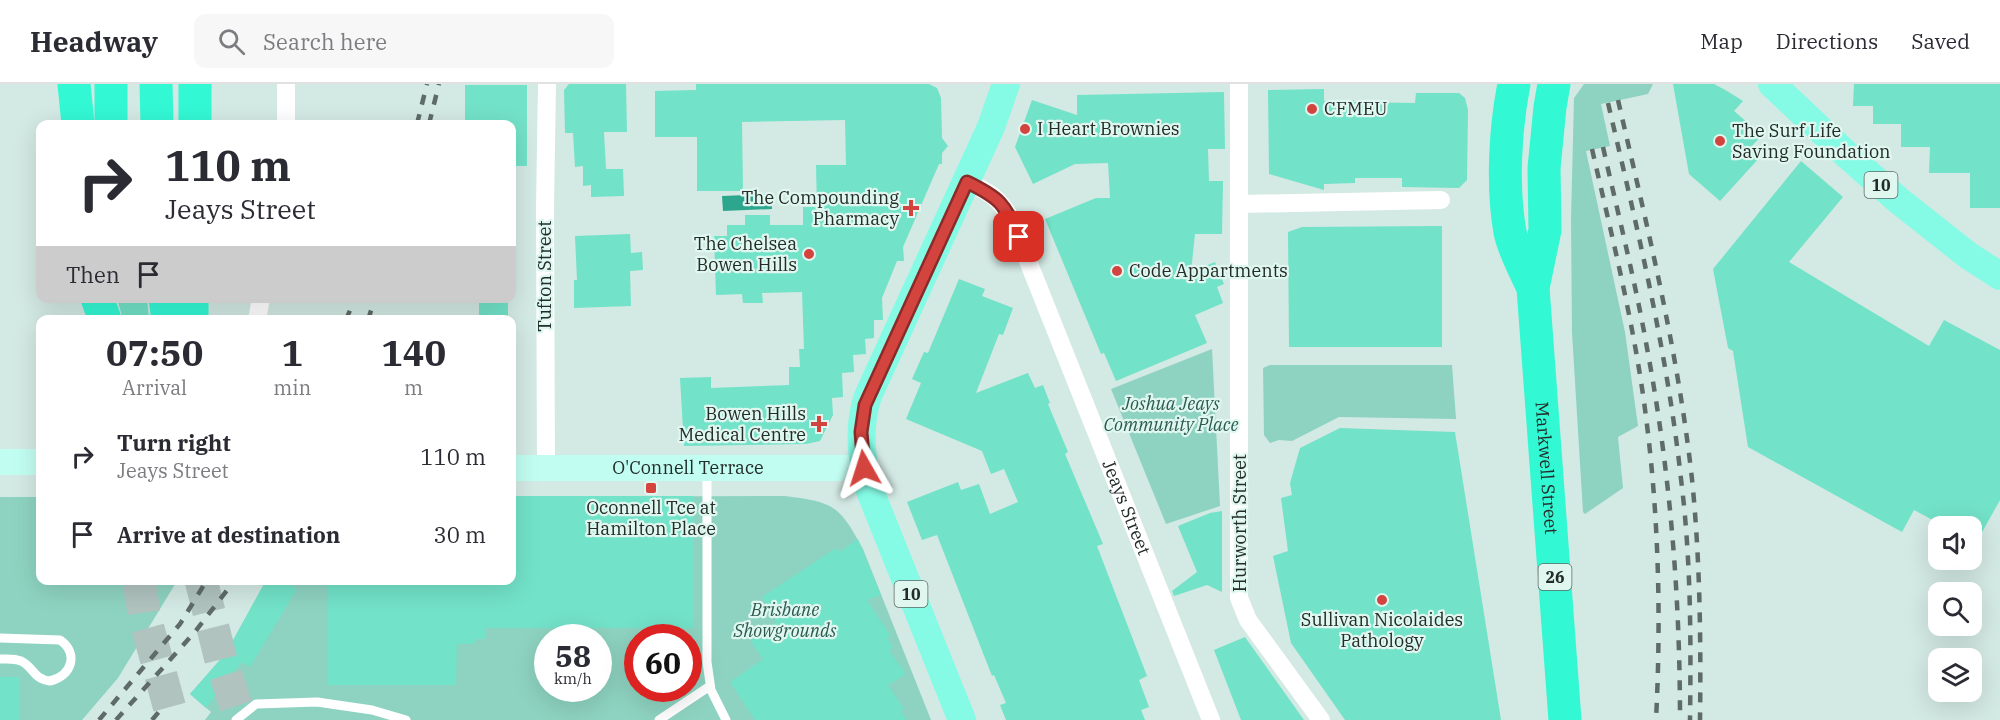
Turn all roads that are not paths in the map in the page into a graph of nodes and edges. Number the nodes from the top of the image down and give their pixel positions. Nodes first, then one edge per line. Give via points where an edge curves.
1 (74, 84) edge
2 (111, 84) edge
3 (156, 84) edge
4 (195, 84) edge
5 (286, 84) edge
6 (547, 84) edge
7 (1006, 84) edge
8 (1239, 84) edge
9 (1514, 84) edge
10 (1554, 84) edge
11 (1772, 84) edge
12 (78, 120) edge
13 (111, 120) edge
14 (157, 120) edge
15 (195, 120) edge
16 (286, 120) edge
17 (967, 182) junction
18 (1441, 200) dead end
19 (1239, 204) junction
20 (2000, 276) edge
21 (1533, 288) junction
22 (0, 462) edge
23 (36, 462) edge
24 (516, 468) edge
25 (546, 468) junction
26 (707, 468) junction
27 (864, 468) junction
28 (0, 638) edge
29 (5, 659) edge
30 (710, 686) junction
31 (236, 720) edge
32 (406, 720) edge
33 (659, 720) edge
34 (726, 720) edge
35 (962, 720) edge
36 (1211, 720) edge
37 (1321, 720) edge
38 (1565, 720) edge

1 - 12 highway
2 - 13 highway
3 - 14 highway
4 - 15 highway
5 - 16 street
6 - 25 street, Tufton Street
7 - 17 main road, 10
8 - 19 street, Hurworth Street
9 - 21 highway, Markwell Street / 26 via 1506,165 1508,209 1511,233
10 - 21 highway, Markwell Street / 26 via 1544,168 1545,230
11 - 20 main road, 10 via 1898,200
17 - 27 main road, 10 via 865,405 861,432
17 - 36 street, Jeays Street via 995,197 1012,221
18 - 19 street
19 - 37 street, Hurworth Street via 1239,598 1248,620
21 - 38 highway, Markwell Street / 26
22 - 23 main road
24 - 25 main road, O'Connell Terrace
25 - 26 main road, O'Connell Terrace
26 - 27 main road, O'Connell Terrace
26 - 30 lane
27 - 35 main road, 10
28 - 29 lane via 60,640 69,648 72,660 64,676 50,681 35,675 24,662
30 - 33 lane
30 - 34 lane
31 - 32 lane via 256,704 317,702 372,710

